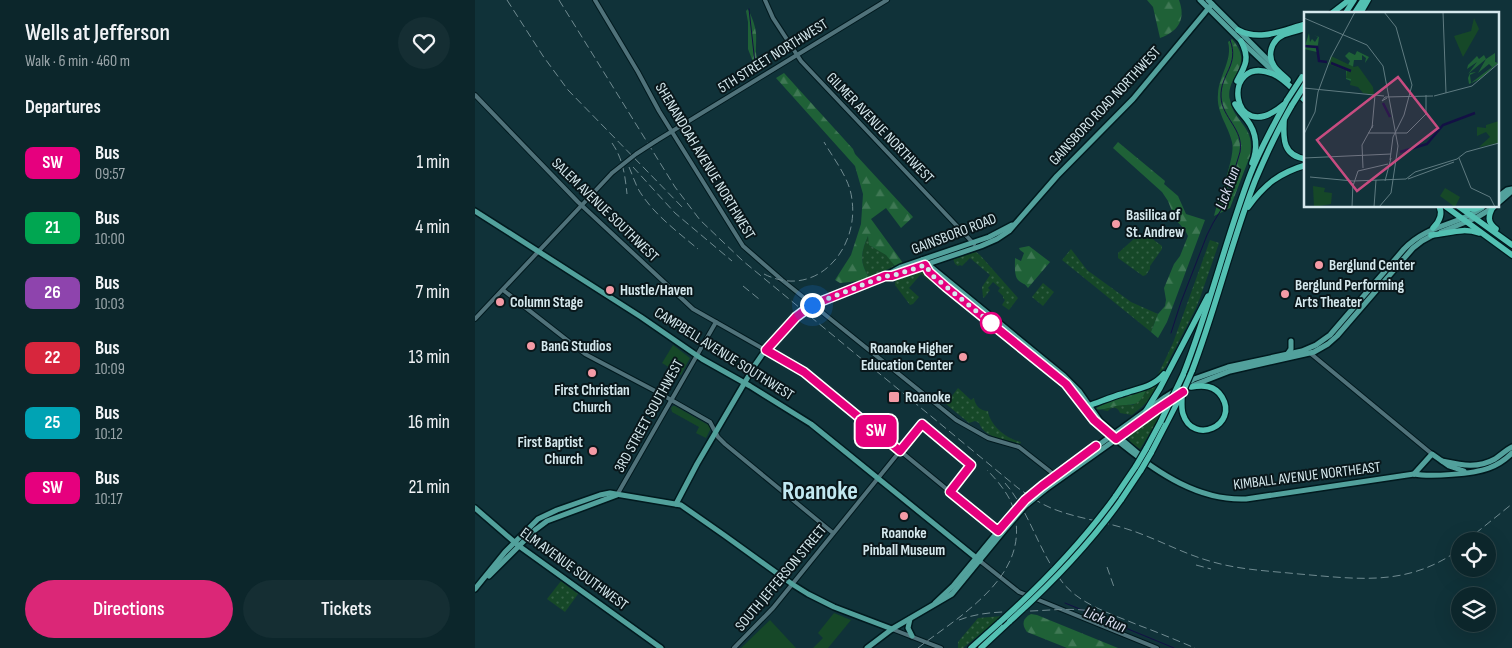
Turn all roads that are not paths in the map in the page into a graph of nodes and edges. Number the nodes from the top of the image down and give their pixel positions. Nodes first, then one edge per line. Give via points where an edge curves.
1 (595, 0) edge
2 (765, 0) edge
3 (887, 0) edge
4 (1200, 0) edge
5 (1349, 0) edge
6 (1354, 0) edge
7 (1363, 0) edge
8 (1368, 0) edge
9 (1211, 3) edge
10 (1334, 12) edge
11 (1346, 12) edge
12 (1355, 12) edge
13 (1361, 12) edge
14 (1304, 26) edge
15 (1304, 27) edge
16 (1238, 30) junction
17 (1241, 41) junction
18 (797, 56) junction
19 (1274, 66) junction
20 (1304, 74) edge
21 (1279, 76) junction
22 (1304, 85) edge
23 (1304, 94) edge
24 (475, 95) edge
25 (1304, 99) edge
26 (1289, 102) junction
27 (1284, 119) junction
28 (672, 131) junction
29 (1304, 158) edge
30 (1304, 166) edge
31 (1250, 174) junction
32 (1512, 190) edge
33 (1499, 196) edge
34 (1499, 202) edge
35 (581, 205) junction
36 (1440, 208) edge
37 (1449, 208) edge
38 (1453, 208) edge
39 (1461, 208) edge
40 (1482, 208) edge
41 (1491, 208) edge
42 (1494, 208) edge
43 (475, 211) edge
44 (1244, 213) junction
45 (1469, 219) junction
46 (1014, 224) joint
47 (1236, 227) junction
48 (1433, 228) junction
49 (1431, 235) junction
50 (1485, 235) junction
51 (1512, 244) edge
52 (975, 245) junction
53 (1230, 245) junction
54 (538, 251) junction
55 (1512, 255) edge
56 (925, 263) junction
57 (1214, 285) junction
58 (503, 290) junction
59 (475, 320) edge
60 (715, 322) junction
61 (1291, 341) dead end
62 (766, 350) junction
63 (1308, 352) junction
64 (696, 355) junction
65 (1287, 355) junction
66 (1172, 362) junction
67 (744, 383) junction
68 (1191, 387) junction
69 (1182, 394) junction
70 (671, 400) junction
71 (1086, 406) junction
72 (1147, 411) junction
73 (716, 432) junction
74 (1115, 436) junction
75 (1512, 447) edge
76 (900, 451) junction
77 (1512, 453) edge
78 (1432, 454) junction
79 (1442, 461) junction
80 (1138, 468) junction
81 (1466, 472) junction
82 (1414, 474) junction
83 (1056, 476) junction
84 (878, 478) junction
85 (1044, 487) junction
86 (617, 495) junction
87 (1118, 498) junction
88 (676, 504) junction
89 (475, 508) edge
90 (833, 533) junction
91 (999, 533) junction
92 (517, 544) junction
93 (978, 560) junction
94 (792, 584) junction
95 (475, 589) edge
96 (910, 618) junction
97 (892, 628) junction
98 (912, 636) junction
99 (661, 648) edge
100 (735, 648) edge
101 (867, 648) edge
102 (941, 648) edge
103 (971, 648) edge
104 (981, 648) edge
105 (1157, 648) edge

1 - 28 street, SHENANDOAH AVENUE NORTHWEST
2 - 18 street, GILMER AVENUE NORTHWEST
3 - 18 street, 5TH STREET NORTHWEST
4 - 9 main road
5 - 10 highway
6 - 11 highway
7 - 12 highway
8 - 13 highway
9 - 16 main road
9 - 17 main road
9 - 46 main road, GAINSBORO ROAD NORTHWEST via 1138,93
14 - 16 highway via 1257,36
15 - 19 highway via 1275,41 1271,52
16 - 19 main road
17 - 21 main road
17 - 31 highway via 1246,63 1233,96 1255,136
18 - 28 street, 5TH STREET NORTHWEST
18 - 52 street, GILMER AVENUE NORTHWEST
19 - 23 highway
20 - 26 highway, bridge
21 - 25 highway
21 - 26 highway via 1268,72 1251,73 1239,83 1237,99 1243,110 1257,116 1268,115
22 - 26 highway, bridge
24 - 35 street, SALEM AVENUE SOUTHWEST
26 - 27 highway
26 - 31 highway via 1272,127
27 - 29 highway via 1287,148 1295,156
27 - 44 highway
28 - 35 street, 5TH STREET NORTHWEST, bridge via 612,172
28 - 83 street, SHENANDOAH AVENUE NORTHWEST via 746,250 962,424 982,435 1019,447
30 - 44 highway via 1287,171 1268,184
31 - 47 highway
32 - 33 main road
32 - 34 main road
35 - 54 street, 5TH STREET NORTHWEST
35 - 60 street, SALEM AVENUE SOUTHWEST via 693,309
36 - 48 highway via 1441,217
37 - 45 highway
38 - 45 highway
39 - 45 highway
40 - 45 main road
41 - 45 main road
42 - 51 highway via 1489,215 1490,224
43 - 54 main road, CAMPBELL AVENUE SOUTHWEST
44 - 47 highway
45 - 48 main road
45 - 49 main road
45 - 50 highway
45 - 51 highway
46 - 52 main road, GAINSBORO ROAD
47 - 53 highway
48 - 63 main road via 1411,243 1330,335
49 - 50 highway via 1463,230
49 - 63 main road via 1413,248 1336,337 1323,348
50 - 55 highway
52 - 56 main road, GAINSBORO ROAD
53 - 57 highway
53 - 69 highway, bridge via 1207,332
54 - 58 street, 5TH STREET NORTHWEST
54 - 64 main road, CAMPBELL AVENUE SOUTHWEST
56 - 62 main road, GAINSBORO ROAD, bridge via 891,272 812,305
56 - 71 main road, KIMBALL AVENUE NORTHEAST via 933,276 1065,376
57 - 66 highway
57 - 80 highway, bridge via 1183,375
58 - 59 street, 5TH STREET NORTHWEST
58 - 70 street via 585,354
60 - 62 street, SALEM AVENUE SOUTHWEST
60 - 64 street, 3RD STREET SOUTHWEST
61 - 65 main road
62 - 67 main road, GAINSBORO ROAD
62 - 76 street, SALEM AVENUE SOUTHWEST via 804,372
63 - 65 main road
63 - 68 main road via 1230,371
63 - 78 street
64 - 67 main road, CAMPBELL AVENUE SOUTHWEST
64 - 70 street, 3RD STREET SOUTHWEST
65 - 72 main road via 1205,375 1172,392
66 - 71 highway via 1152,384
66 - 72 highway
67 - 73 main road, GAINSBORO ROAD
67 - 84 main road, CAMPBELL AVENUE SOUTHWEST via 811,424
68 - 69 highway via 1209,386 1220,394 1225,412 1217,426 1211,429 1191,426 1182,407
68 - 74 main road
69 - 80 highway, bridge via 1151,453
70 - 73 street via 710,422
70 - 86 street, 3RD STREET SOUTHWEST
71 - 74 main road, KIMBALL AVENUE NORTHEAST
72 - 74 main road
73 - 88 main road, GAINSBORO ROAD
73 - 90 street via 725,444
74 - 82 main road, KIMBALL AVENUE NORTHEAST via 1170,479 1191,489 1237,500
74 - 83 main road
74 - 85 main road
75 - 79 main road via 1481,464 1466,466
76 - 84 street, SOUTH JEFFERSON STREET
76 - 91 street, SALEM AVENUE SOUTHWEST
77 - 81 main road, KIMBALL AVENUE NORTHEAST via 1488,468
78 - 79 main road
78 - 82 main road
79 - 81 main road
80 - 87 highway
81 - 82 main road, KIMBALL AVENUE NORTHEAST
83 - 85 main road
84 - 90 street, SOUTH JEFFERSON STREET
84 - 93 main road, CAMPBELL AVENUE SOUTHWEST
85 - 91 main road, bridge
86 - 88 main road
86 - 92 main road via 600,495 553,511 538,519
87 - 103 highway, bridge via 1061,563
87 - 104 highway, bridge via 1099,530 1071,562
88 - 94 main road
89 - 92 main road, ELM AVENUE SOUTHWEST
90 - 94 street, SOUTH JEFFERSON STREET
91 - 93 main road
92 - 95 main road
92 - 99 main road, ELM AVENUE SOUTHWEST
93 - 96 main road via 952,594
93 - 105 street via 1019,592
94 - 97 main road via 826,603
94 - 100 street, SOUTH JEFFERSON STREET
96 - 97 main road
96 - 98 main road via 907,628
97 - 98 street
97 - 101 main road
98 - 102 street

